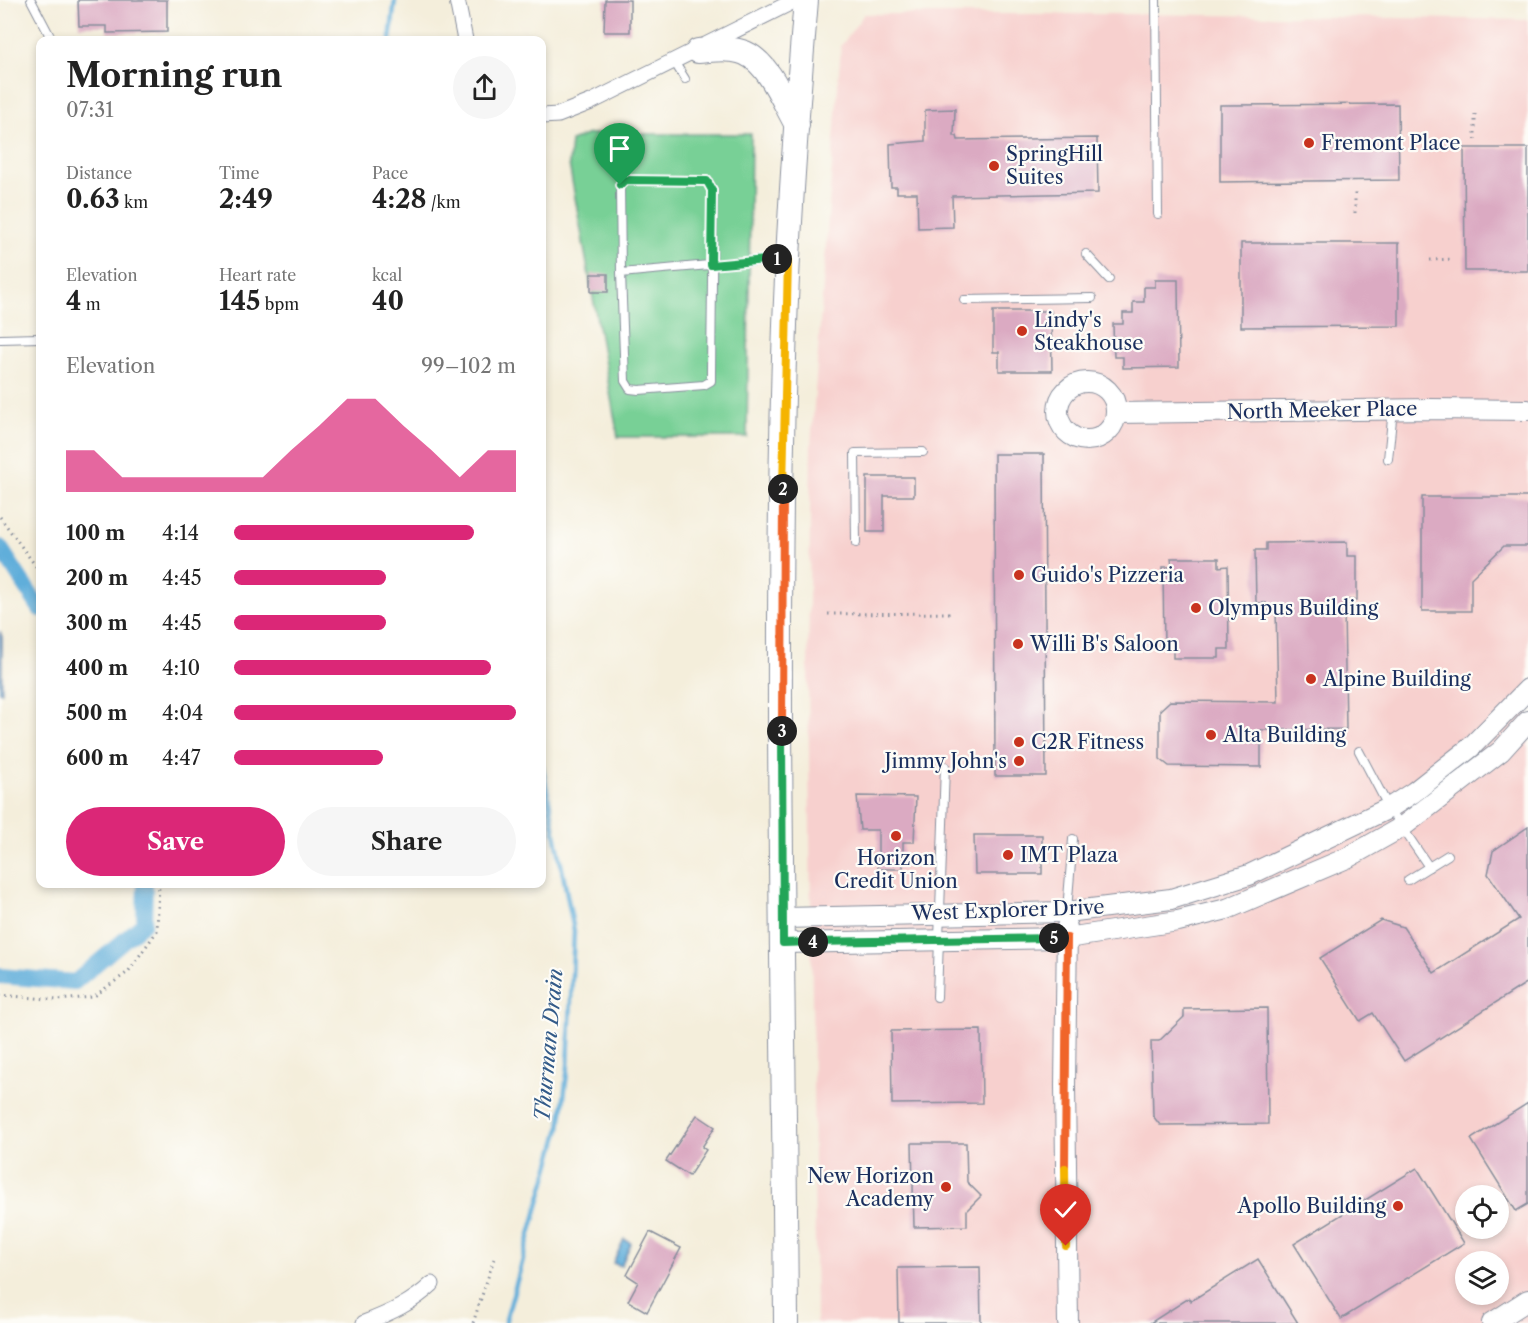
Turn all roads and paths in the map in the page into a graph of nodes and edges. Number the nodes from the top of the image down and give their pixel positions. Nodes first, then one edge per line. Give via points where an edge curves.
1 (31, 0) edge
2 (458, 0) edge
3 (796, 0) edge
4 (806, 0) edge
5 (1156, 0) edge
6 (50, 36) edge
7 (464, 36) edge
8 (698, 51) junction
9 (675, 63) junction
10 (685, 79) dead end
11 (1475, 114) dead end
12 (546, 116) edge
13 (797, 125) junction
14 (1475, 139) dead end
15 (1355, 189) dead end
16 (1355, 213) dead end
17 (1158, 214) dead end
18 (1086, 254) dead end
19 (788, 258) junction
20 (1453, 259) dead end
21 (1430, 260) dead end
22 (711, 265) junction
23 (621, 273) junction
24 (1109, 279) dead end
25 (1092, 298) dead end
26 (964, 300) dead end
27 (36, 338) edge
28 (0, 339) edge
29 (1393, 410) junction
30 (1528, 411) edge
31 (1116, 412) dead end
32 (923, 452) dead end
33 (1388, 459) dead end
34 (0, 517) edge
35 (856, 543) dead end
36 (36, 566) edge
37 (954, 613) dead end
38 (828, 614) dead end
39 (1528, 689) edge
40 (1528, 721) edge
41 (1359, 751) dead end
42 (945, 766) dead end
43 (1389, 808) junction
44 (1402, 827) junction
45 (1074, 839) dead end
46 (1448, 855) dead end
47 (1429, 867) junction
48 (1408, 880) dead end
49 (159, 888) edge
50 (1066, 912) junction
51 (939, 913) junction
52 (783, 918) junction
53 (1067, 938) junction
54 (938, 939) junction
55 (783, 943) junction
56 (0, 995) edge
57 (937, 997) dead end
58 (494, 1259) dead end
59 (432, 1284) dead end
60 (1528, 1300) edge
61 (364, 1323) edge
62 (473, 1323) edge
63 (786, 1323) edge
64 (1068, 1323) edge
65 (1492, 1323) edge

1 - 6 lane
2 - 7 street
3 - 8 street
4 - 13 main road
5 - 17 lane
8 - 9 street
8 - 13 main road via 746,53 763,67
9 - 10 lane
9 - 12 street via 591,102
11 - 14 path
13 - 19 main road
15 - 16 path
18 - 24 lane
19 - 22 lane
19 - 52 main road via 782,567
20 - 21 path
22 - 23 lane
22 - 23 lane via 712,190 707,181 625,180 620,185
22 - 23 lane via 711,381 704,385 630,388 625,381
25 - 26 lane
27 - 28 lane
29 - 30 street, North Meeker Place
29 - 31 street, North Meeker Place
29 - 33 lane
32 - 35 lane via 855,453
34 - 36 path
37 - 38 path
39 - 43 street, West Explorer Drive via 1470,748
40 - 44 street, West Explorer Drive via 1501,751
41 - 43 lane
42 - 51 lane
43 - 44 lane
43 - 50 street, West Explorer Drive via 1249,875 1171,899
44 - 47 lane
44 - 53 street, West Explorer Drive via 1347,858 1227,909 1178,921
45 - 50 lane
46 - 47 lane
47 - 48 lane
49 - 56 path via 158,931 128,972 93,997 58,1000
50 - 51 street, West Explorer Drive
50 - 53 street
51 - 52 street, West Explorer Drive
51 - 54 lane
52 - 55 main road
53 - 54 street, West Explorer Drive
53 - 64 street
54 - 55 street, West Explorer Drive
54 - 57 lane
55 - 63 main road
58 - 62 path
59 - 61 street via 390,1314
60 - 65 street

